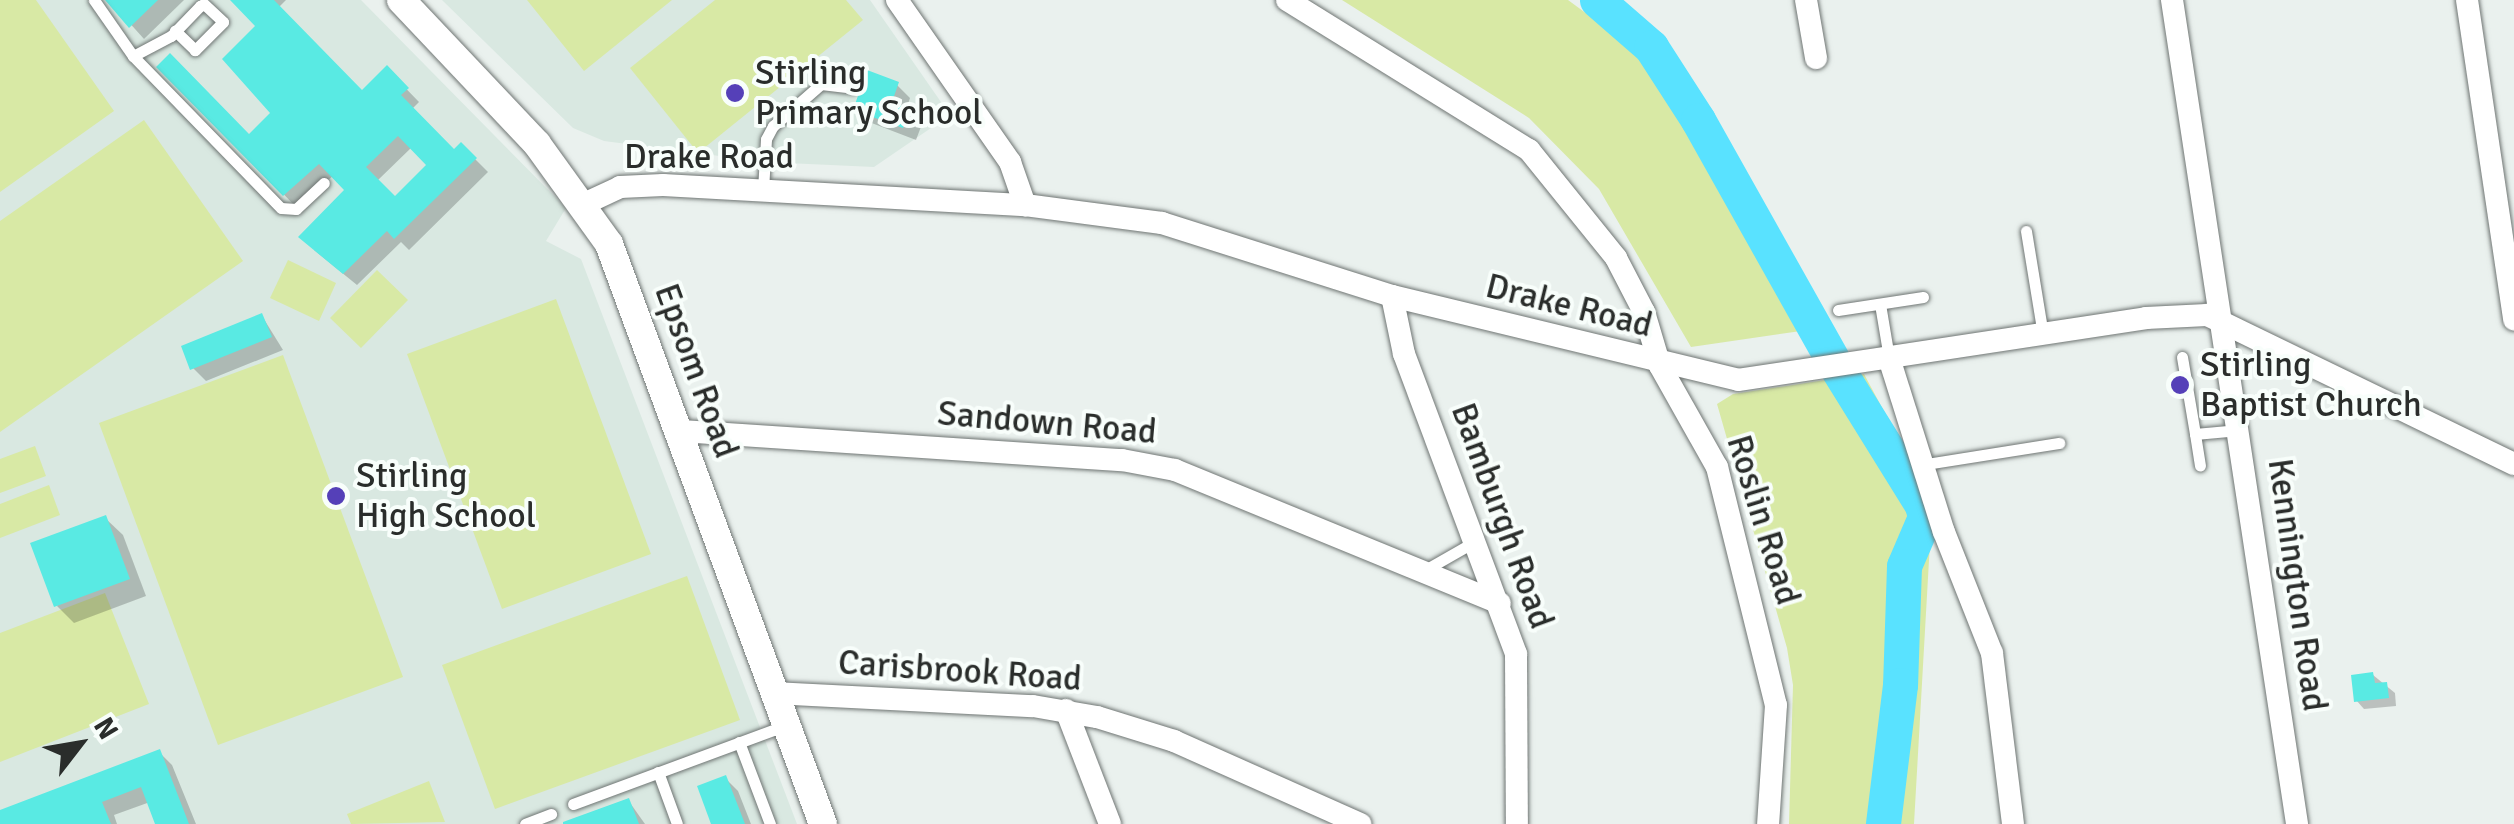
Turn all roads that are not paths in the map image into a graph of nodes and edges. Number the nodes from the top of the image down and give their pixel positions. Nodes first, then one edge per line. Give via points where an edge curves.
1 (94, 0) edge
2 (401, 0) edge
3 (897, 0) edge
4 (1287, 0) edge
5 (1806, 0) edge
6 (2172, 0) edge
7 (2468, 0) edge
8 (176, 31) dead end
9 (134, 56) junction
10 (1816, 58) dead end
11 (854, 88) dead end
12 (324, 183) dead end
13 (763, 190) junction
14 (584, 204) junction
15 (1025, 205) junction
16 (2026, 231) dead end
17 (1392, 296) junction
18 (1923, 297) dead end
19 (1880, 304) junction
20 (1838, 310) dead end
21 (2219, 317) junction
22 (2514, 320) edge
23 (2043, 335) junction
24 (2182, 357) dead end
25 (1889, 358) junction
26 (1660, 366) junction
27 (681, 430) junction
28 (2239, 430) junction
29 (2195, 434) junction
30 (2059, 443) dead end
31 (1926, 464) junction
32 (2514, 464) edge
33 (2200, 466) dead end
34 (1476, 540) junction
35 (1417, 572) junction
36 (1500, 603) junction
37 (773, 693) junction
38 (1066, 710) junction
39 (790, 723) junction
40 (739, 742) junction
41 (658, 772) junction
42 (573, 804) dead end
43 (551, 814) dead end
44 (525, 824) edge
45 (677, 824) edge
46 (770, 824) edge
47 (823, 824) edge
48 (1110, 824) edge
49 (1360, 824) edge
50 (1517, 824) edge
51 (1768, 824) edge
52 (2013, 824) edge
53 (2297, 824) edge

1 - 9 lane
2 - 14 street, Epsom Road
3 - 15 street via 1010,162
4 - 26 street, Roslin Road via 1504,132 1552,172 1616,258 1644,312
5 - 10 street
6 - 21 street, Kennington Road
7 - 22 street
8 - 9 lane
9 - 12 lane via 282,208 296,209
11 - 13 lane via 821,84 773,126 766,138
13 - 14 street, Drake Road via 636,186
13 - 15 street, Drake Road
14 - 27 street, Epsom Road via 609,244
15 - 17 street, Drake Road via 1186,228
16 - 23 lane
17 - 26 street, Drake Road
17 - 34 street, Bamburgh Road via 1404,354
18 - 19 lane
19 - 20 lane
19 - 25 lane
21 - 23 street, Drake Road via 2156,317
21 - 28 street, Kennington Road
21 - 32 street, Drake Road
23 - 25 street, Drake Road
24 - 29 lane
25 - 26 street, Drake Road via 1738,380
25 - 31 street
26 - 51 street, Roslin Road via 1717,467 1769,669 1776,724
27 - 35 street, Sandown Road via 1152,465 1206,480
27 - 37 street, Epsom Road via 711,531
28 - 29 lane
28 - 53 street, Kennington Road
29 - 33 lane
30 - 31 lane
31 - 52 street via 1992,652
34 - 35 lane
34 - 36 street, Bamburgh Road
35 - 36 street, Sandown Road
36 - 50 street, Bamburgh Road via 1516,654
37 - 38 street, Carisbrook Road
37 - 39 street, Epsom Road
38 - 48 street
38 - 49 street, Carisbrook Road via 1174,741
39 - 40 lane
39 - 47 street, Epsom Road
40 - 41 lane
40 - 46 lane
41 - 42 lane
41 - 45 lane
43 - 44 lane

